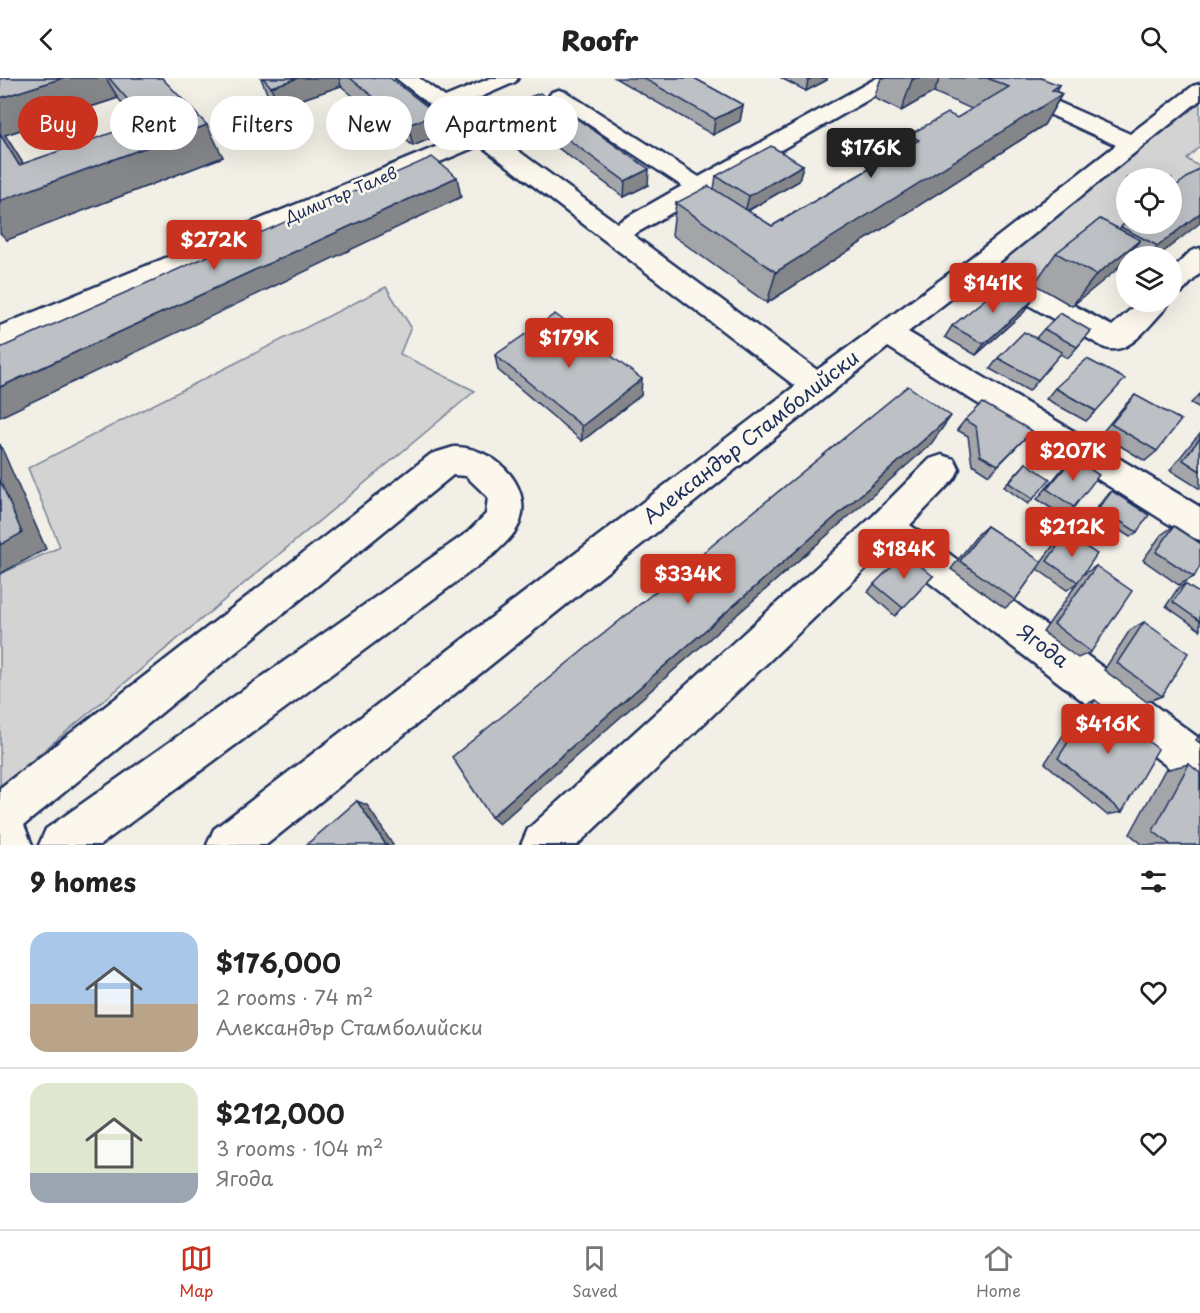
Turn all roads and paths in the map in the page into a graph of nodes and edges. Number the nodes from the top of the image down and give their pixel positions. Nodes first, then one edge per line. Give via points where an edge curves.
1 (406, 78) edge
2 (508, 78) edge
3 (892, 78) edge
4 (987, 78) edge
5 (1200, 90) edge
6 (430, 96) edge
7 (466, 96) edge
8 (578, 108) edge
9 (1133, 144) junction
10 (449, 150) edge
11 (501, 150) edge
12 (699, 187) junction
13 (616, 234) junction
14 (1200, 257) edge
15 (978, 265) junction
16 (1182, 275) edge
17 (1145, 312) edge
18 (887, 333) junction
19 (0, 338) edge
20 (817, 386) junction
21 (942, 469) dead end
22 (1200, 525) edge
23 (885, 527) junction
24 (1200, 765) edge
25 (0, 816) edge
26 (0, 823) edge
27 (9, 845) edge
28 (62, 845) edge
29 (230, 845) edge
30 (544, 845) edge

1 - 6 street
2 - 7 street
3 - 12 street
4 - 9 street
5 - 9 street, Александър Стамболийски
8 - 12 street
9 - 15 street, Александър Стамболийски
10 - 19 street, Димитър Талев
11 - 13 street
12 - 13 street
13 - 20 street
14 - 16 street
15 - 17 street via 1115,341
15 - 18 street, Александър Стамболийски
18 - 20 street, Александър Стамболийски
18 - 22 street
20 - 29 street, Александър Стамболийски
21 - 23 street
23 - 24 street, Ягода
23 - 30 street
25 - 28 street via 442,464 458,458 472,462 505,494 503,520 481,543
26 - 27 street

